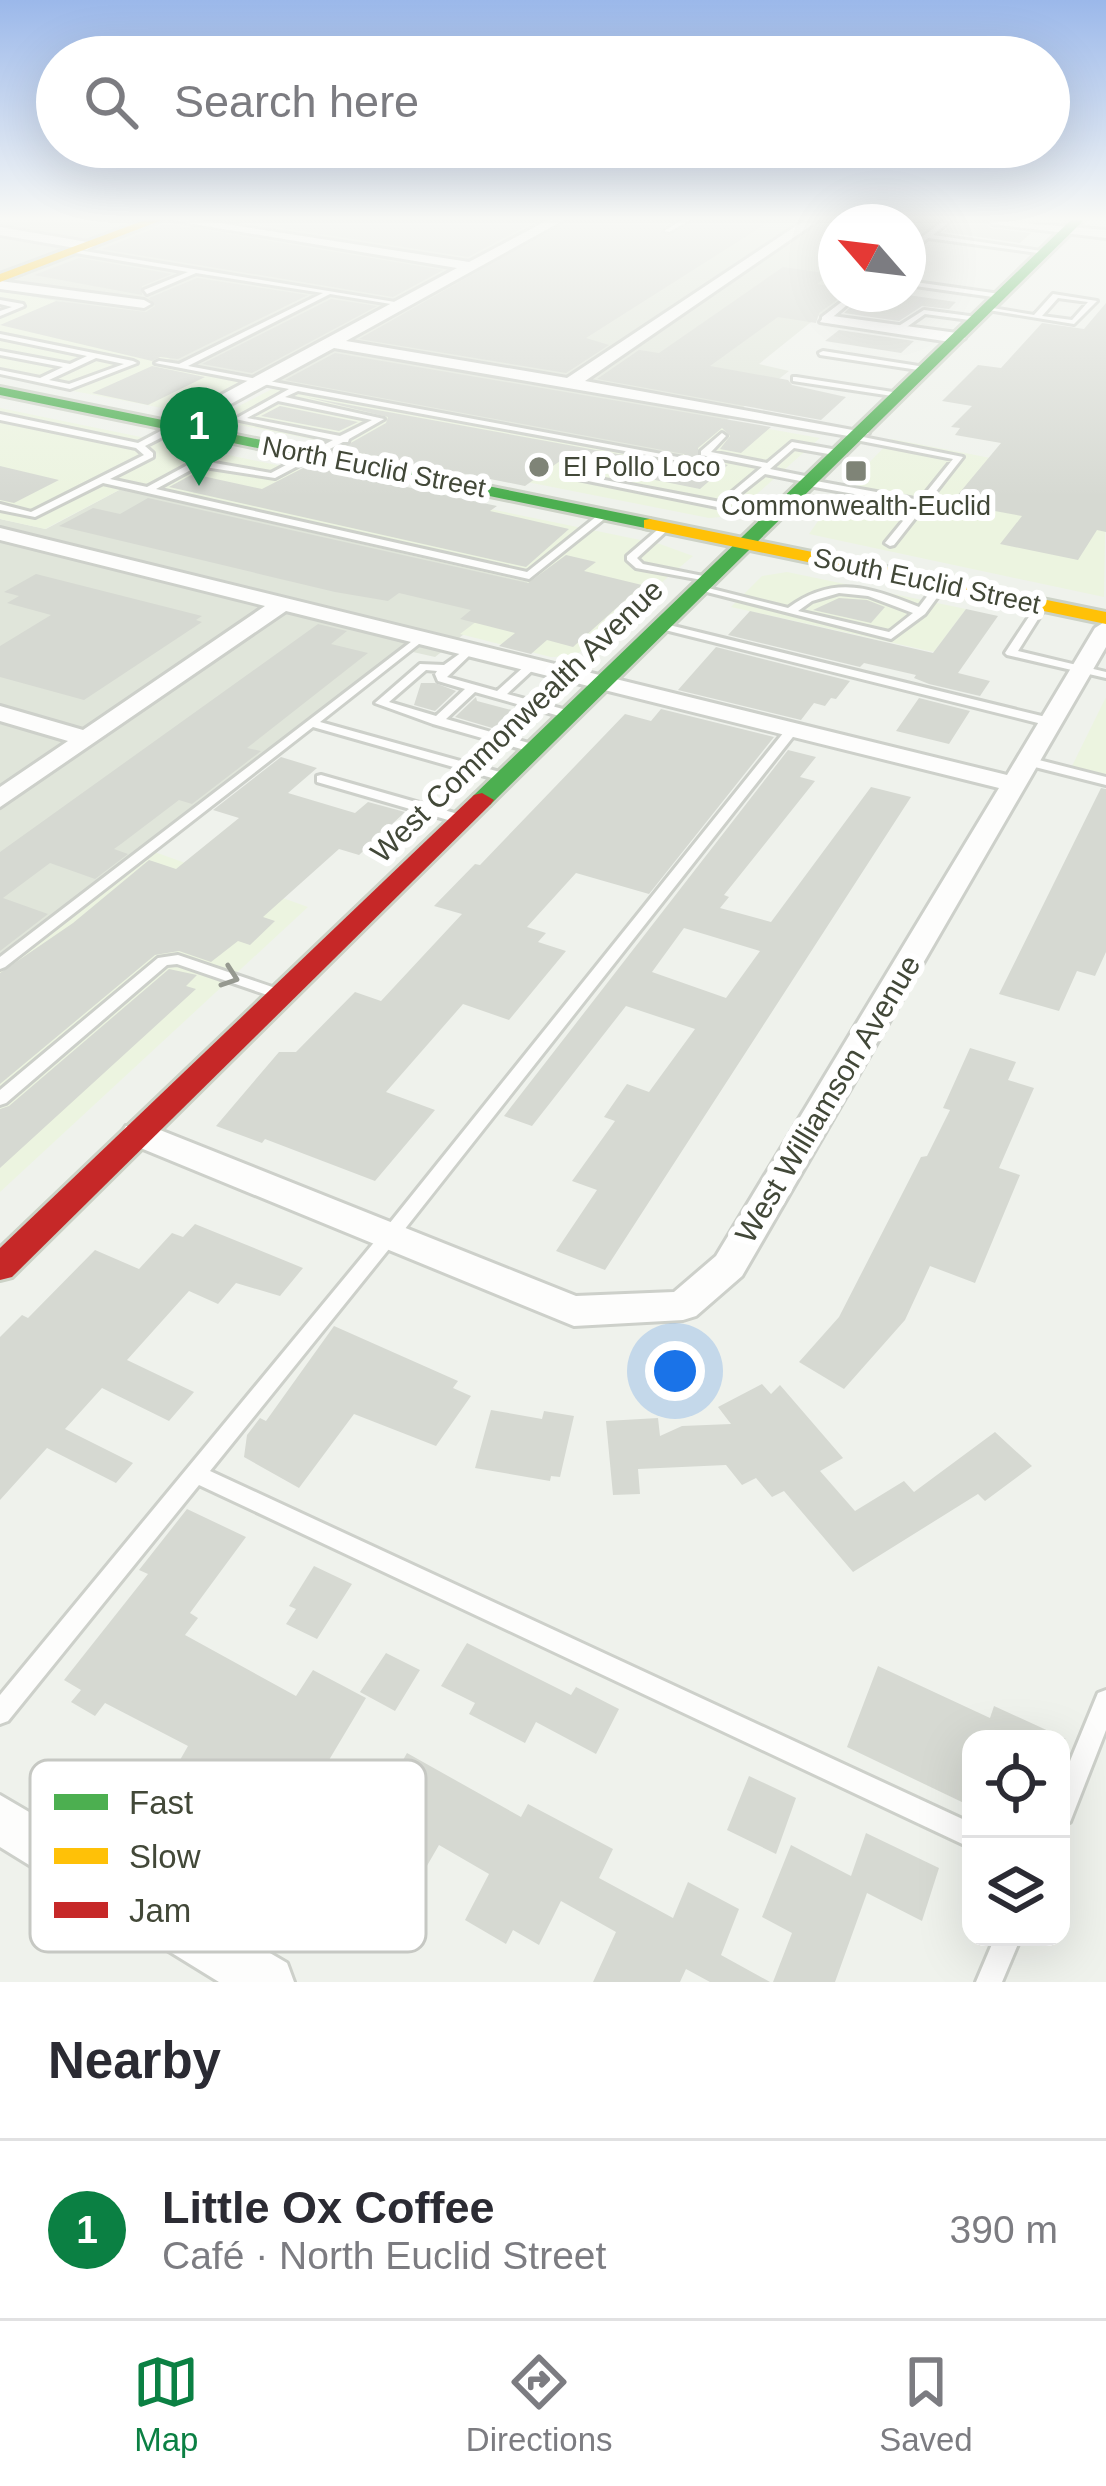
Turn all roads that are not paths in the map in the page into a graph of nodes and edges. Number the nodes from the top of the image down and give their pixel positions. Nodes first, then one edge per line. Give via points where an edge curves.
1 (289, 312) edge
2 (383, 312) edge
3 (676, 312) edge
4 (833, 312) edge
5 (923, 312) edge
6 (931, 312) edge
7 (972, 312) edge
8 (984, 312) edge
9 (1040, 312) edge
10 (1083, 312) edge
11 (980, 316) junction
12 (1036, 317) junction
13 (825, 319) joint
14 (898, 329) junction
15 (0, 336) edge
16 (336, 344) junction
17 (0, 353) edge
18 (823, 353) dead end
19 (95, 355) junction
20 (159, 363) dead end
21 (70, 366) junction
22 (180, 367) junction
23 (925, 369) junction
24 (796, 380) dead end
25 (263, 382) junction
26 (570, 384) junction
27 (298, 388) junction
28 (12, 391) edge
29 (899, 395) junction
30 (277, 398) junction
31 (175, 427) junction
32 (722, 436) dead end
33 (344, 440) junction
34 (852, 441) junction
35 (139, 446) junction
36 (318, 456) junction
37 (679, 458) dead end
38 (766, 468) junction
39 (573, 477) dead end
40 (103, 480) junction
41 (811, 481) junction
42 (148, 490) junction
43 (922, 503) junction
44 (0, 507) edge
45 (605, 514) junction
46 (666, 526) junction
47 (0, 534) edge
48 (747, 543) junction
49 (890, 543) dead end
50 (942, 584) junction
51 (705, 585) junction
52 (282, 604) junction
53 (1042, 605) junction
54 (792, 610) junction
55 (921, 612) junction
56 (1106, 618) edge
57 (662, 626) junction
58 (1106, 628) edge
59 (420, 638) junction
60 (469, 650) junction
61 (532, 666) junction
62 (446, 669) junction
63 (1094, 672) edge
64 (602, 684) junction
65 (473, 688) junction
66 (499, 695) junction
67 (0, 713) edge
68 (570, 715) junction
69 (436, 721) junction
70 (1050, 722) junction
71 (311, 723) junction
72 (792, 730) junction
73 (86, 740) junction
74 (535, 749) junction
75 (1021, 772) junction
76 (506, 778) junction
77 (321, 779) dead end
78 (1106, 781) edge
79 (0, 799) edge
80 (463, 819) junction
81 (0, 964) edge
82 (282, 994) junction
83 (0, 1099) edge
84 (138, 1134) junction
85 (387, 1239) junction
86 (0, 1268) edge
87 (197, 1474) junction
88 (1106, 1701) edge
89 (0, 1713) edge
90 (1070, 1791) edge
91 (0, 1819) edge
92 (962, 1832) edge
93 (30, 1837) edge
94 (1004, 1946) edge
95 (219, 1952) edge
96 (268, 1982) edge
97 (988, 1982) edge

1 - 22 lane
2 - 16 street
3 - 26 street
4 - 13 lane
5 - 14 lane
6 - 11 lane
7 - 11 lane
8 - 11 main road, West Commonwealth Avenue
9 - 12 lane
10 - 12 lane via 1074,322
11 - 12 lane
11 - 14 street
11 - 23 main road, West Commonwealth Avenue
13 - 14 street
15 - 19 lane
16 - 25 street
16 - 26 street
17 - 21 lane
18 - 23 lane
19 - 21 lane
19 - 28 lane via 133,363 82,386
20 - 22 lane
21 - 28 lane
22 - 25 lane
23 - 29 main road, West Commonwealth Avenue
24 - 29 lane
25 - 27 lane
25 - 31 street
26 - 34 street
27 - 30 lane
27 - 37 lane
28 - 31 main road, North Euclid Street
28 - 35 lane
29 - 34 main road, West Commonwealth Avenue
30 - 33 lane via 380,419
30 - 33 lane via 239,419
31 - 35 lane
31 - 36 main road, North Euclid Street
32 - 38 lane via 704,453
33 - 36 lane
34 - 38 lane via 792,445
34 - 41 main road, West Commonwealth Avenue
34 - 43 lane via 959,457
35 - 40 lane via 150,455
36 - 42 lane via 272,476 197,463
36 - 45 main road, North Euclid Street
38 - 39 lane via 722,505
38 - 41 lane
40 - 42 lane
40 - 44 lane via 32,515
41 - 43 lane
41 - 48 main road, West Commonwealth Avenue
42 - 45 lane via 529,575
43 - 49 lane
45 - 46 main road, North Euclid Street
46 - 48 main road, North Euclid Street
46 - 51 lane via 631,558
47 - 52 street
48 - 50 main road, South Euclid Street
48 - 51 main road, West Commonwealth Avenue
50 - 53 main road, South Euclid Street
50 - 55 lane
51 - 54 lane
51 - 57 main road, West Commonwealth Avenue
52 - 59 street
52 - 73 street
53 - 56 main road, South Euclid Street
53 - 63 lane via 1011,653
54 - 55 lane via 812,593 844,589
54 - 55 lane via 891,636
57 - 64 main road, West Commonwealth Avenue
57 - 70 lane
58 - 63 street, West Williamson Avenue
59 - 60 street
59 - 71 lane
60 - 61 street
60 - 62 lane
61 - 64 street
61 - 66 lane
62 - 65 lane via 442,679
62 - 69 lane via 424,666 381,703
63 - 70 street, West Williamson Avenue
64 - 68 main road, West Commonwealth Avenue
64 - 72 street
65 - 66 lane
65 - 69 lane
66 - 68 lane
67 - 73 street
68 - 74 main road, West Commonwealth Avenue
69 - 74 lane
70 - 75 street, West Williamson Avenue
71 - 76 lane
71 - 81 lane
72 - 75 street
72 - 85 lane
73 - 79 street
74 - 76 main road, West Commonwealth Avenue
75 - 78 lane
75 - 85 street, West Williamson Avenue via 729,1266 683,1306 574,1311
76 - 80 main road, West Commonwealth Avenue
77 - 80 lane
80 - 82 main road, West Commonwealth Avenue
83 -> 82 lane via 153,966 178,959
82 - 84 main road, West Commonwealth Avenue
84 - 85 street, West Williamson Avenue
84 - 86 main road, West Commonwealth Avenue
85 - 87 lane
87 - 89 lane
87 - 92 lane
88 - 90 lane
91 - 93 street
94 - 97 lane
95 - 96 street

